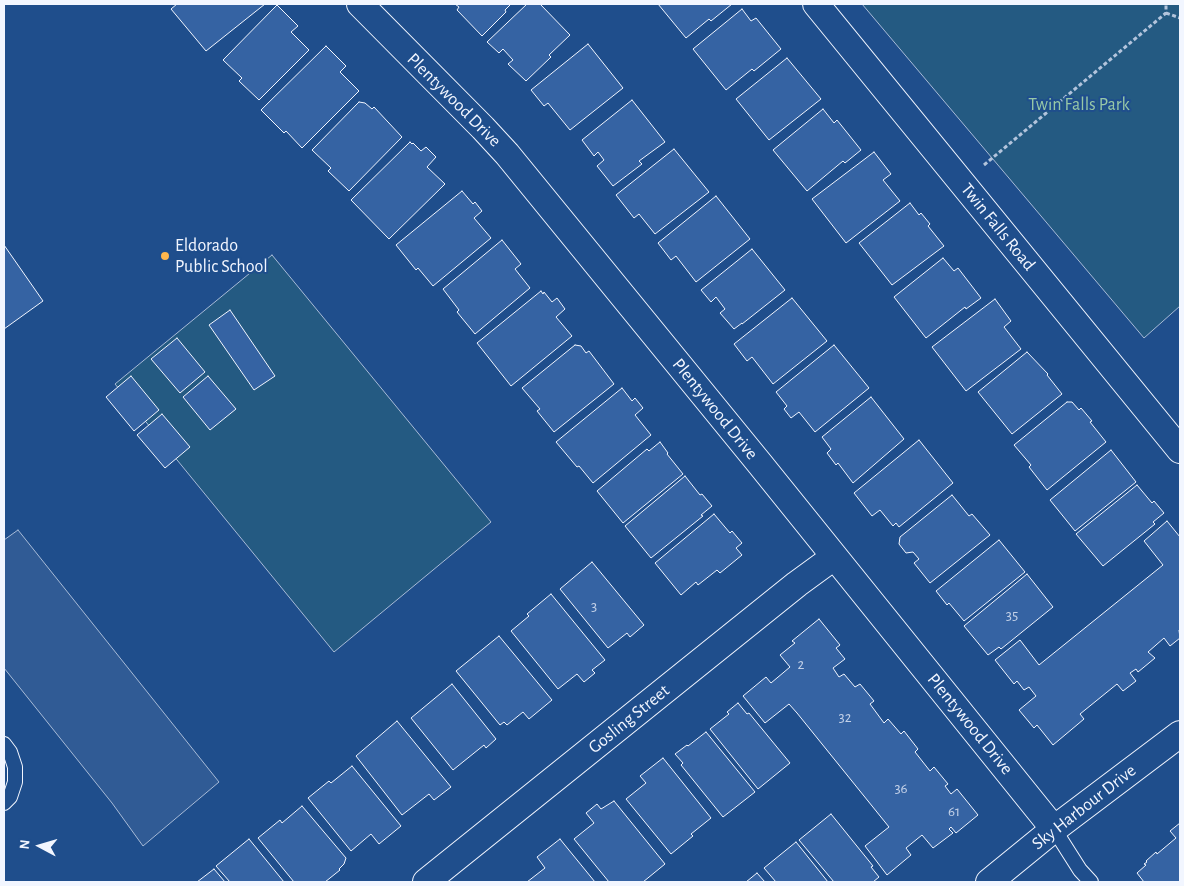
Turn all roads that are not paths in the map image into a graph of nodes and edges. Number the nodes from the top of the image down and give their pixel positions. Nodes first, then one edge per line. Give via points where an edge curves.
1 (360, 4) edge
2 (816, 4) edge
3 (1180, 450) edge
4 (834, 557) junction
5 (1180, 734) edge
6 (4, 744) edge
7 (4, 804) edge
8 (1054, 829) junction
9 (426, 882) edge
10 (989, 882) edge
11 (1091, 882) edge

1 - 4 street, Plentywood Drive via 507,154
2 - 3 street, Twin Falls Road
4 - 8 street, Plentywood Drive
4 - 9 street, Gosling Street
5 - 8 street, Sky Harbour Drive
6 - 7 lane via 15,767 15,782
8 - 10 street, Sky Harbour Drive
8 - 11 lane

